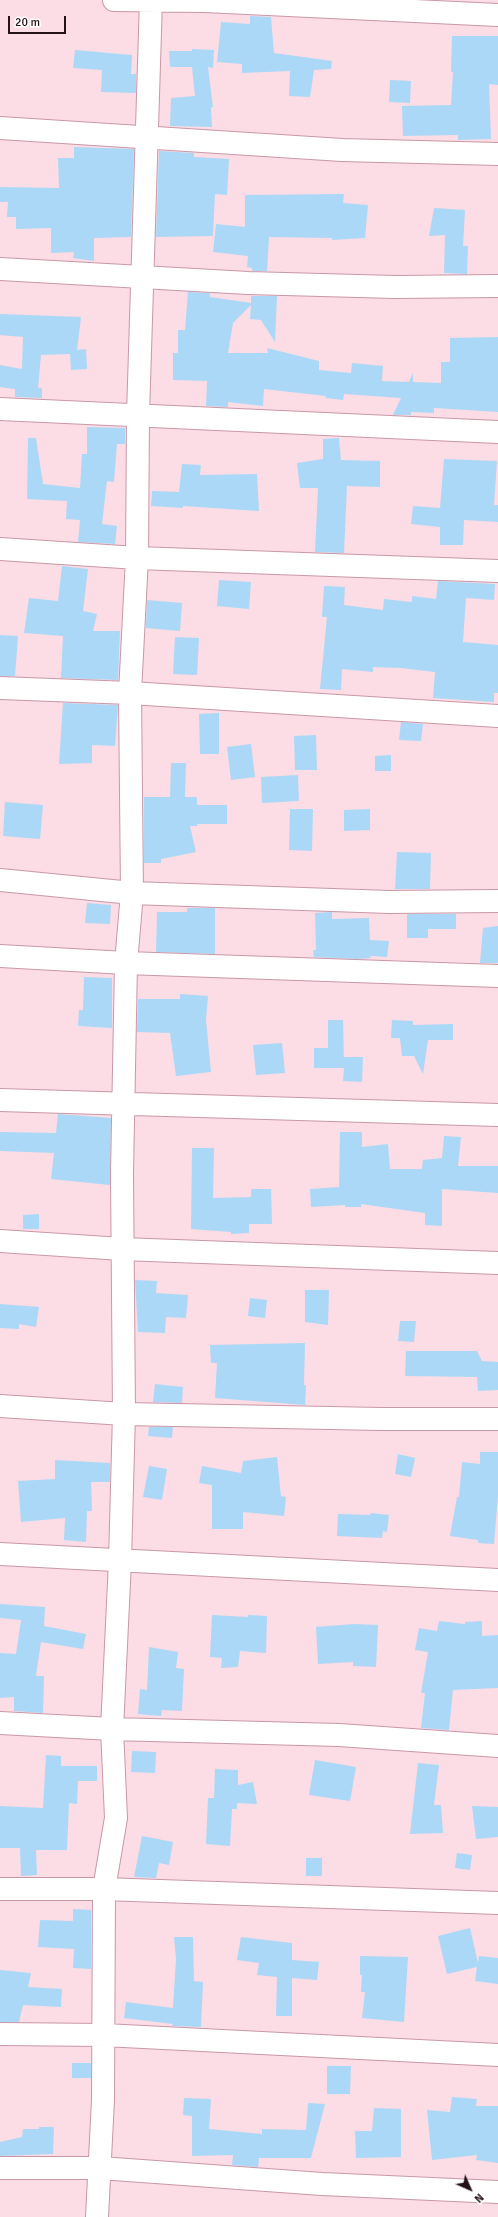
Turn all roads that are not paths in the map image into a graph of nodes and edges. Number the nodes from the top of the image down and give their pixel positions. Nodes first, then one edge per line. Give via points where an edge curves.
1 (114, 0) edge
2 (151, 1) edge
3 (498, 15) edge
4 (0, 128) edge
5 (147, 139) junction
6 (498, 154) edge
7 (0, 269) edge
8 (142, 276) junction
9 (498, 286) edge
10 (0, 409) edge
11 (138, 415) junction
12 (498, 432) edge
13 (0, 549) edge
14 (137, 558) junction
15 (498, 571) edge
16 (0, 688) edge
17 (130, 693) junction
18 (498, 716) edge
19 (0, 880) edge
20 (132, 893) junction
21 (498, 901) edge
22 (0, 956) edge
23 (126, 964) junction
24 (498, 976) edge
25 (0, 1100) edge
26 (124, 1105) junction
27 (498, 1115) edge
28 (0, 1241) edge
29 (122, 1249) junction
30 (498, 1263) edge
31 (0, 1406) edge
32 (124, 1414) junction
33 (498, 1419) edge
34 (0, 1554) edge
35 (120, 1562) junction
36 (498, 1580) edge
37 (0, 1723) edge
38 (112, 1729) junction
39 (498, 1746) edge
40 (0, 1889) edge
41 (104, 1889) junction
42 (498, 1904) edge
43 (0, 2034) edge
44 (104, 2036) junction
45 (498, 2055) edge
46 (0, 2168) edge
47 (100, 2168) junction
48 (498, 2192) edge
49 (97, 2217) edge

1 - 2 street
2 - 3 street via 205,1
2 - 5 street
4 - 5 street
5 - 6 street via 342,150
5 - 8 street
7 - 8 street
8 - 9 street via 248,283 395,287
8 - 11 street
10 - 11 street
11 - 12 street
11 - 14 street
13 - 14 street
14 - 15 street
14 - 17 street
16 - 17 street
17 - 18 street
17 - 20 street
19 - 20 street
20 - 21 street via 389,902
20 - 23 street
22 - 23 street
23 - 24 street
23 - 26 street
25 - 26 street
26 - 27 street
26 - 29 street
28 - 29 street
29 - 30 street
29 - 32 street
31 - 32 street
32 - 33 street via 381,1420
32 - 35 street
34 - 35 street
35 - 36 street
35 - 38 street
37 - 38 street
38 - 39 street via 339,1735
38 - 41 street via 116,1818
40 - 41 street
41 - 42 street
41 - 44 street
43 - 44 street
44 - 45 street
44 - 47 street
46 - 47 street
47 - 48 street via 322,2184
47 - 49 street

